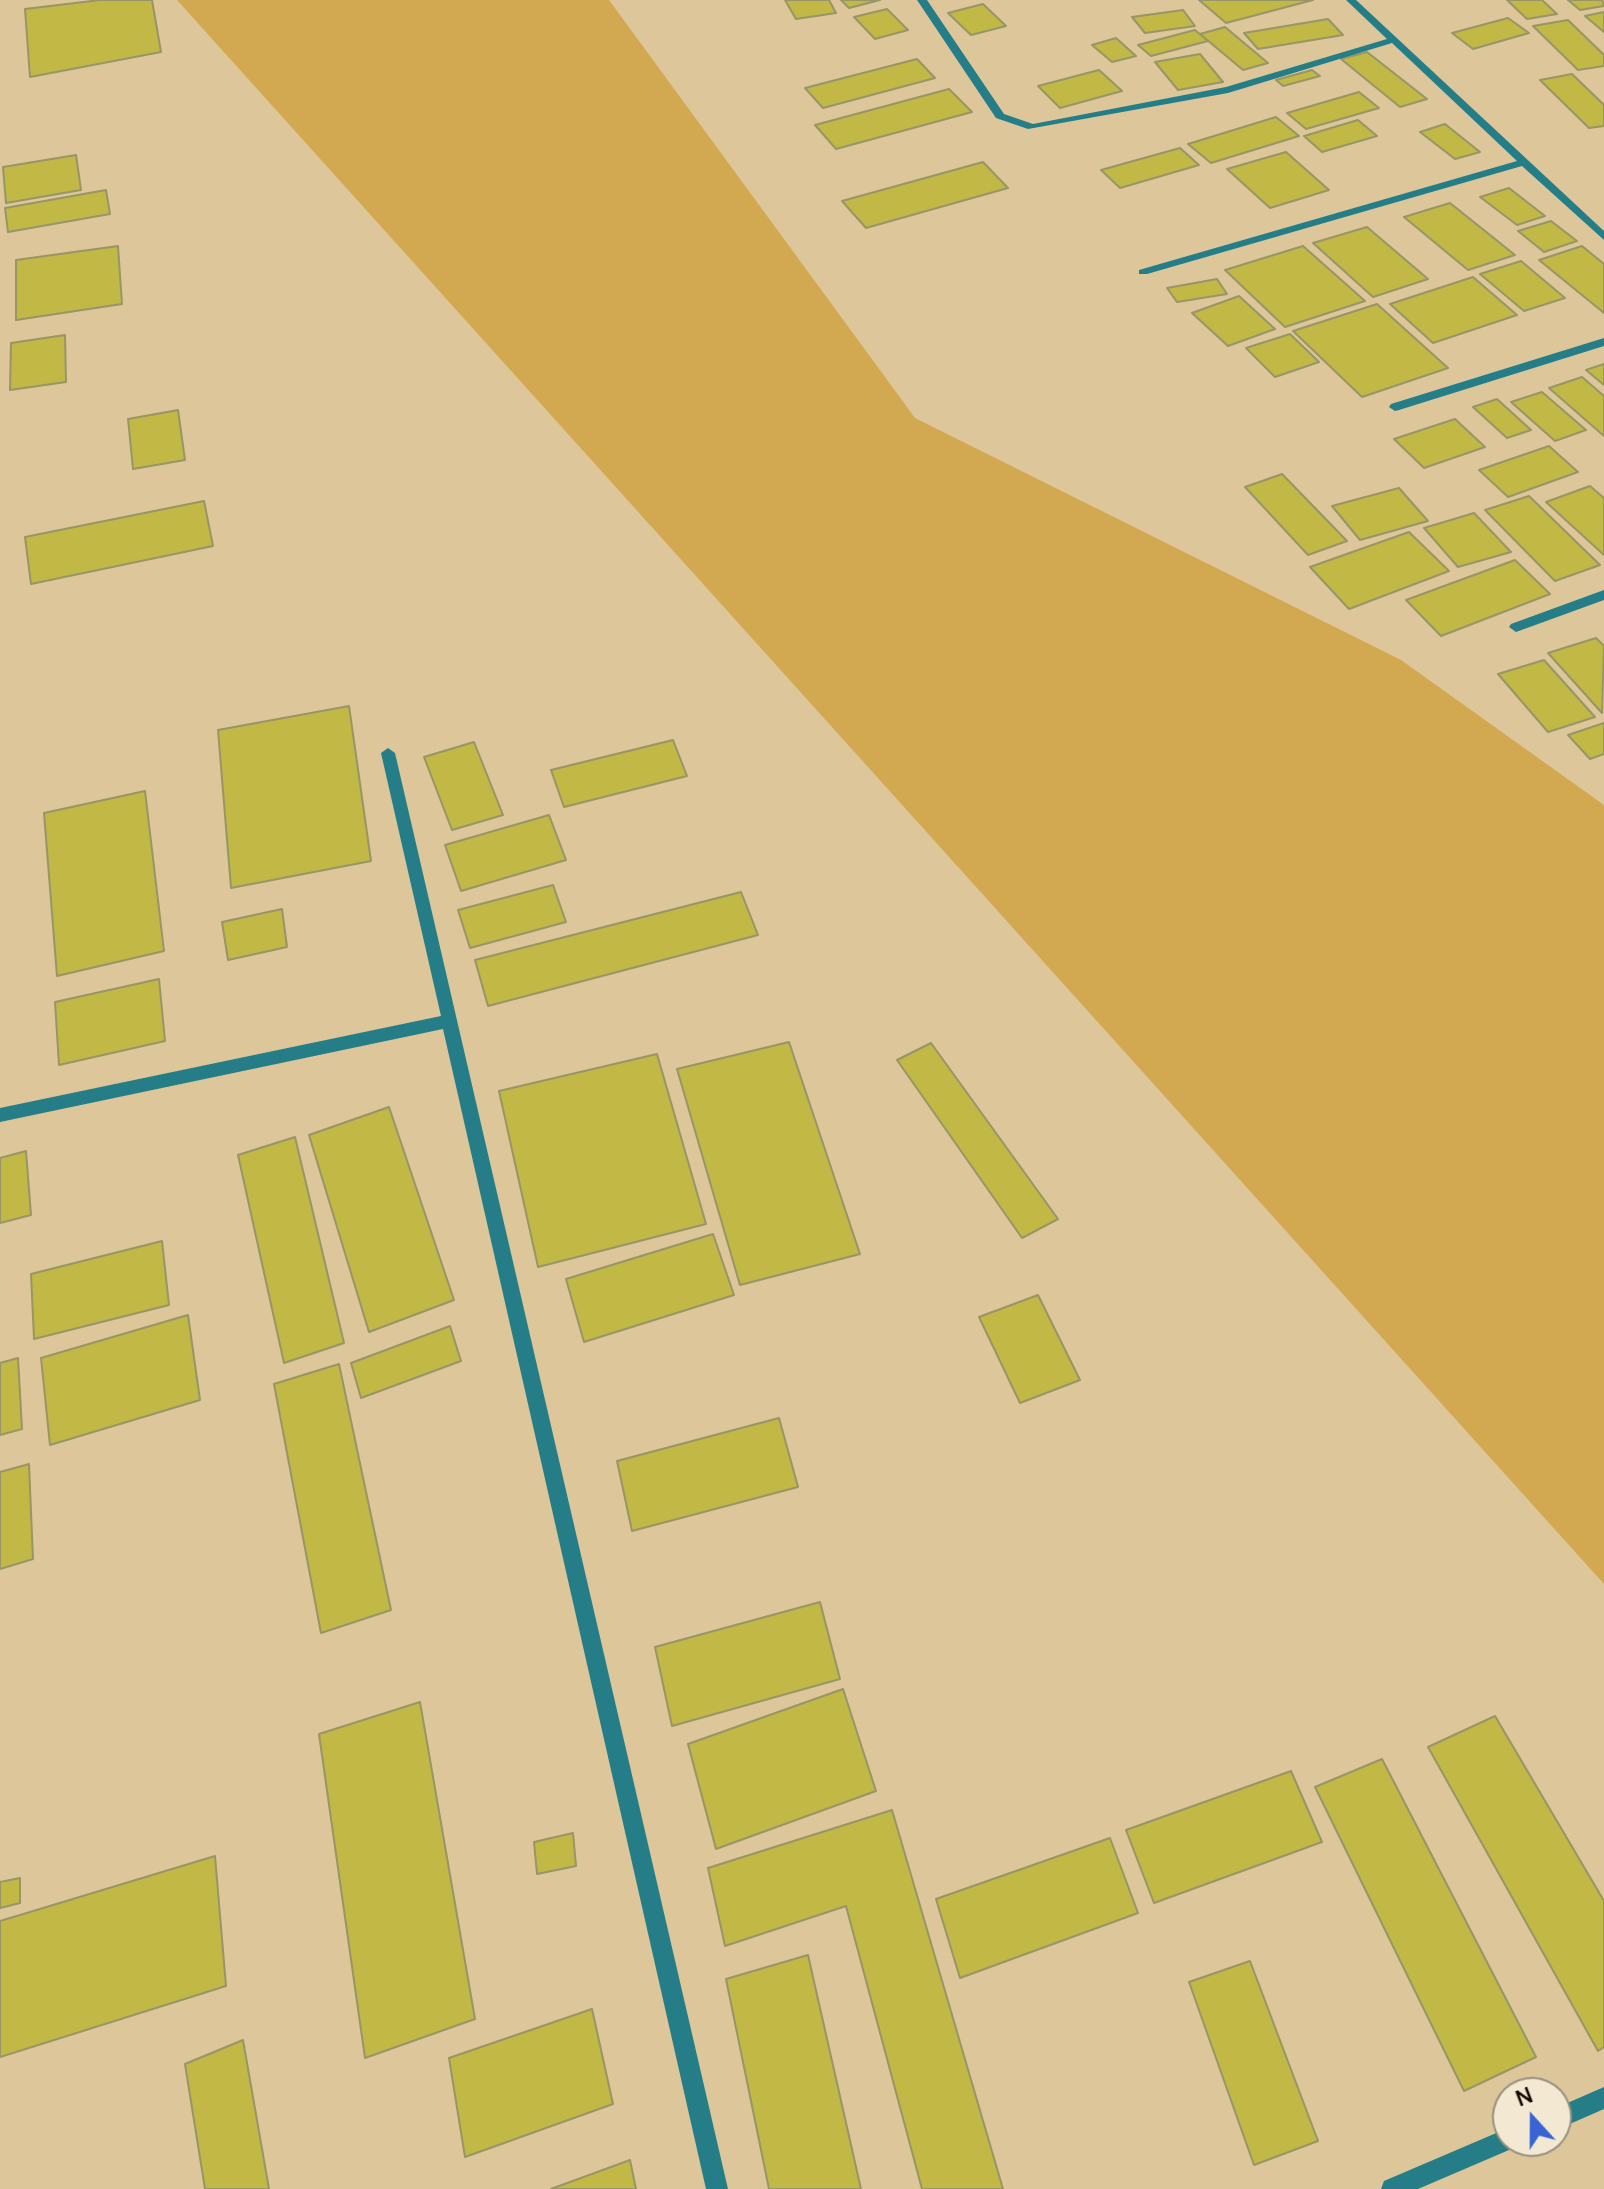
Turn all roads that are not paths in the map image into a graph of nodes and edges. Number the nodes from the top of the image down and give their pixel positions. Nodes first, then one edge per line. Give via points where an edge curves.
1 (922, 0) edge
2 (1351, 0) edge
3 (1393, 40) junction
4 (1524, 162) junction
5 (1604, 237) edge
6 (1143, 272) dead end
7 (1604, 342) edge
8 (1395, 407) dead end
9 (1604, 595) edge
10 (1516, 627) dead end
11 (388, 753) dead end
12 (450, 1021) junction
13 (0, 1115) edge
14 (1604, 2098) edge
15 (1572, 2112) edge
16 (1492, 2146) edge
17 (717, 2189) edge
18 (1392, 2189) edge

1 - 3 street via 1000,116 1032,127 1228,90
2 - 3 street
3 - 4 street
4 - 5 street
4 - 6 street
7 - 8 street
9 - 10 street
11 - 12 street
12 - 13 street
12 - 17 street
14 - 15 street
16 - 18 street

